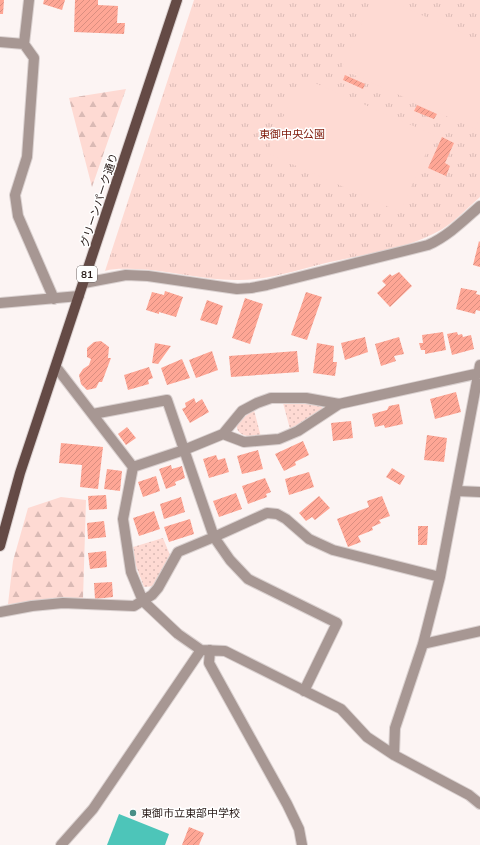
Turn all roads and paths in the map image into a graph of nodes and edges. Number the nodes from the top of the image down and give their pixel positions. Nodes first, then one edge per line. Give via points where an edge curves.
1 (28, 0) edge
2 (177, 0) edge
3 (0, 42) edge
4 (24, 44) junction
5 (480, 206) edge
6 (84, 283) junction
7 (79, 296) junction
8 (54, 299) junction
9 (0, 303) edge
10 (56, 366) junction
11 (479, 371) edge
12 (339, 404) junction
13 (93, 414) junction
14 (223, 434) junction
15 (184, 450) junction
16 (133, 467) junction
17 (457, 491) junction
18 (480, 492) edge
19 (214, 537) junction
20 (0, 546) edge
21 (440, 577) junction
22 (143, 601) junction
23 (0, 612) edge
24 (480, 631) edge
25 (423, 644) junction
26 (205, 650) junction
27 (304, 690) junction
28 (394, 754) junction
29 (480, 804) edge
30 (61, 845) edge
31 (302, 845) edge

1 - 4 street
2 - 6 main road, グリーンパーク通り / 81
3 - 4 street
4 - 8 street via 34,58 27,157 15,195 18,216
5 - 6 street via 451,231 428,245 267,286 237,289 126,275
6 - 7 main road, グリーンパーク通り / 81
7 - 8 street
7 - 10 main road, グリーンパーク通り / 81
8 - 9 street
10 - 13 street
10 - 20 main road, グリーンパーク通り / 81 via 20,473
11 - 12 street
11 - 17 street
12 - 14 street via 304,428 279,439 244,442
12 - 14 street via 306,398 271,398 242,411
13 - 15 street via 167,400
13 - 16 street
14 - 15 street
15 - 16 street
15 - 19 street
16 - 22 street via 123,519 131,572
17 - 18 street
17 - 21 street
19 - 21 street via 267,513 277,514 309,539 333,550
19 - 22 street via 178,552 158,588
19 - 27 street via 248,580 337,623
21 - 25 street
22 - 23 street via 134,606 63,603
22 - 26 street via 178,634
24 - 25 street
25 - 28 street via 395,728
26 - 27 street via 225,650
26 - 30 street via 93,809
26 - 31 street via 209,663 299,828
27 - 28 street via 341,709 366,737
28 - 29 street via 444,780

